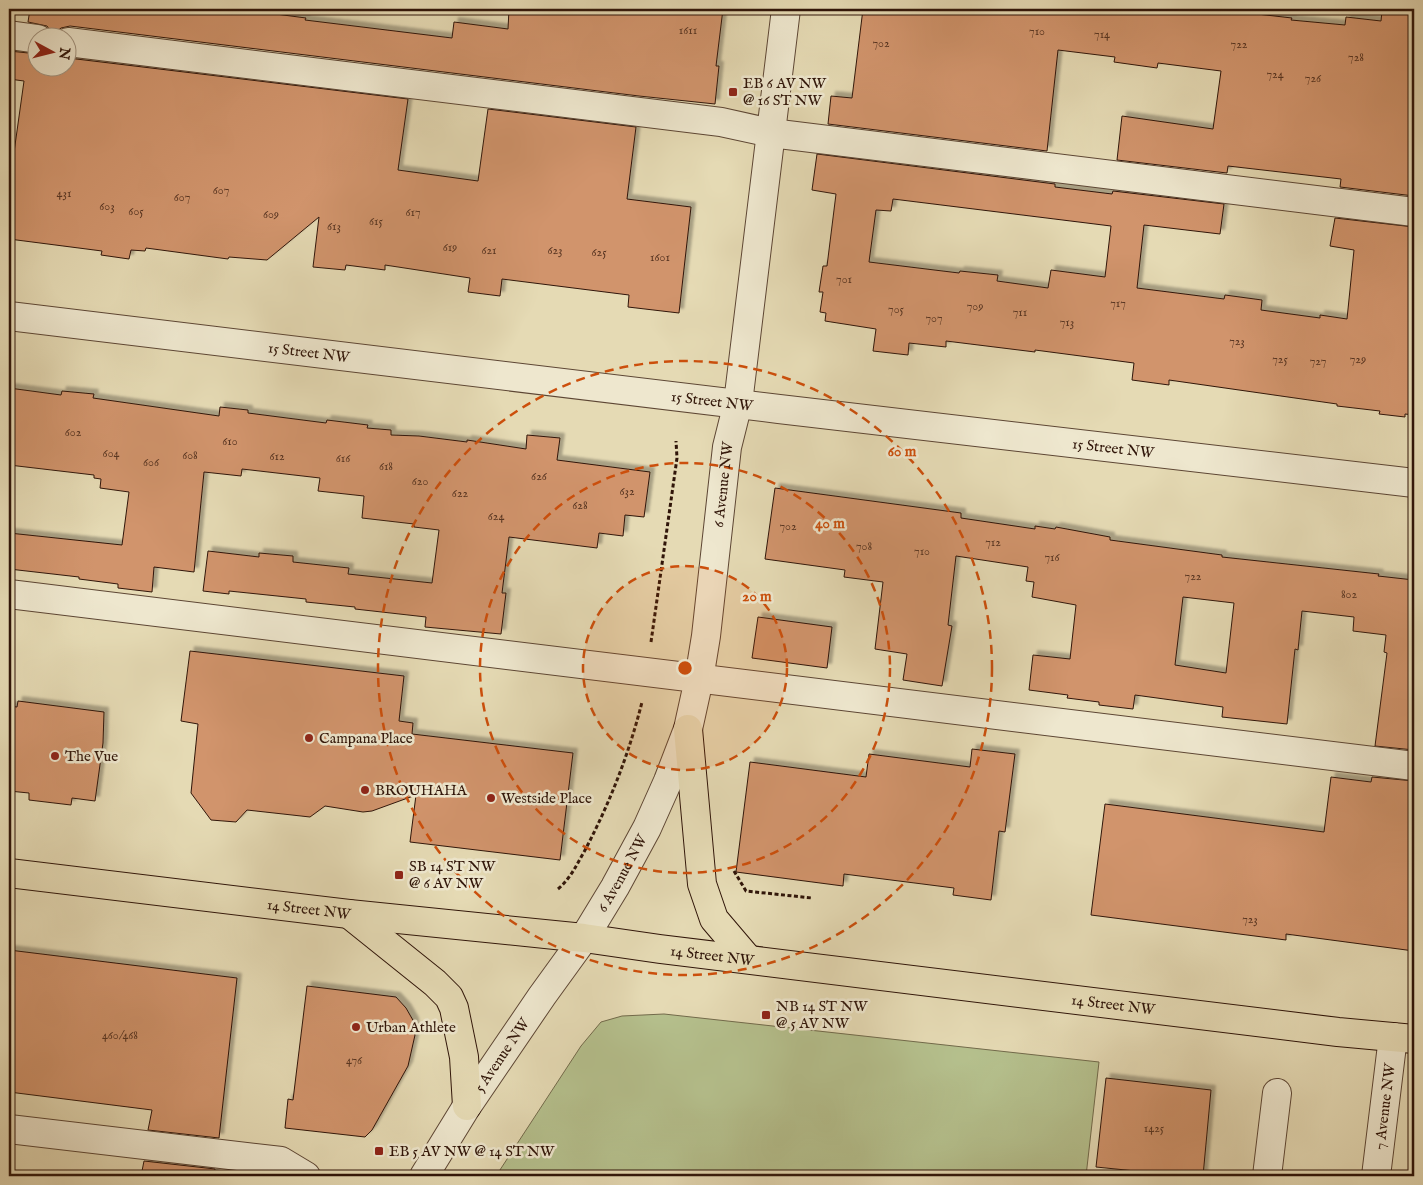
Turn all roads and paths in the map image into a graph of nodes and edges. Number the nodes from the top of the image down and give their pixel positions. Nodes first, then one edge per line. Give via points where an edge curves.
1 (786, 9) edge
2 (9, 35) edge
3 (28, 38) edge
4 (78, 43) edge
5 (771, 133) junction
6 (1414, 212) edge
7 (9, 316) edge
8 (738, 403) junction
9 (1414, 484) edge
10 (9, 594) edge
11 (699, 679) junction
12 (688, 729) junction
13 (1414, 766) edge
14 (733, 870) dead end
15 (9, 873) edge
16 (812, 898) dead end
17 (349, 914) junction
18 (584, 938) junction
19 (748, 959) junction
20 (1404, 1038) edge
21 (1276, 1093) dead end
22 (467, 1106) junction
23 (9, 1129) edge
24 (306, 1176) edge
25 (424, 1176) edge
26 (1267, 1176) edge
27 (1376, 1176) edge

1 - 5 street, 6 Avenue NW
2 - 3 street
4 - 5 street via 720,122
5 - 6 street
5 - 8 street, 6 Avenue NW
7 - 8 street, 15 Street NW
8 - 9 street, 15 Street NW
8 - 11 street, 6 Avenue NW via 727,447
10 - 11 street
11 - 12 street, 6 Avenue NW
11 - 13 street
12 - 18 street, 6 Avenue NW via 647,828
12 - 19 main road via 702,884 714,919
14 - 16 path via 746,891
15 - 17 main road, 14 Street NW
17 - 18 main road, 14 Street NW
17 - 22 main road via 449,997 464,1057
18 - 19 main road, 14 Street NW
18 - 22 street, 5 Avenue NW
19 - 20 main road, 14 Street NW
20 - 27 street, 7 Avenue NW
21 - 26 street
22 - 25 street, 5 Avenue NW
23 - 24 street via 281,1161

